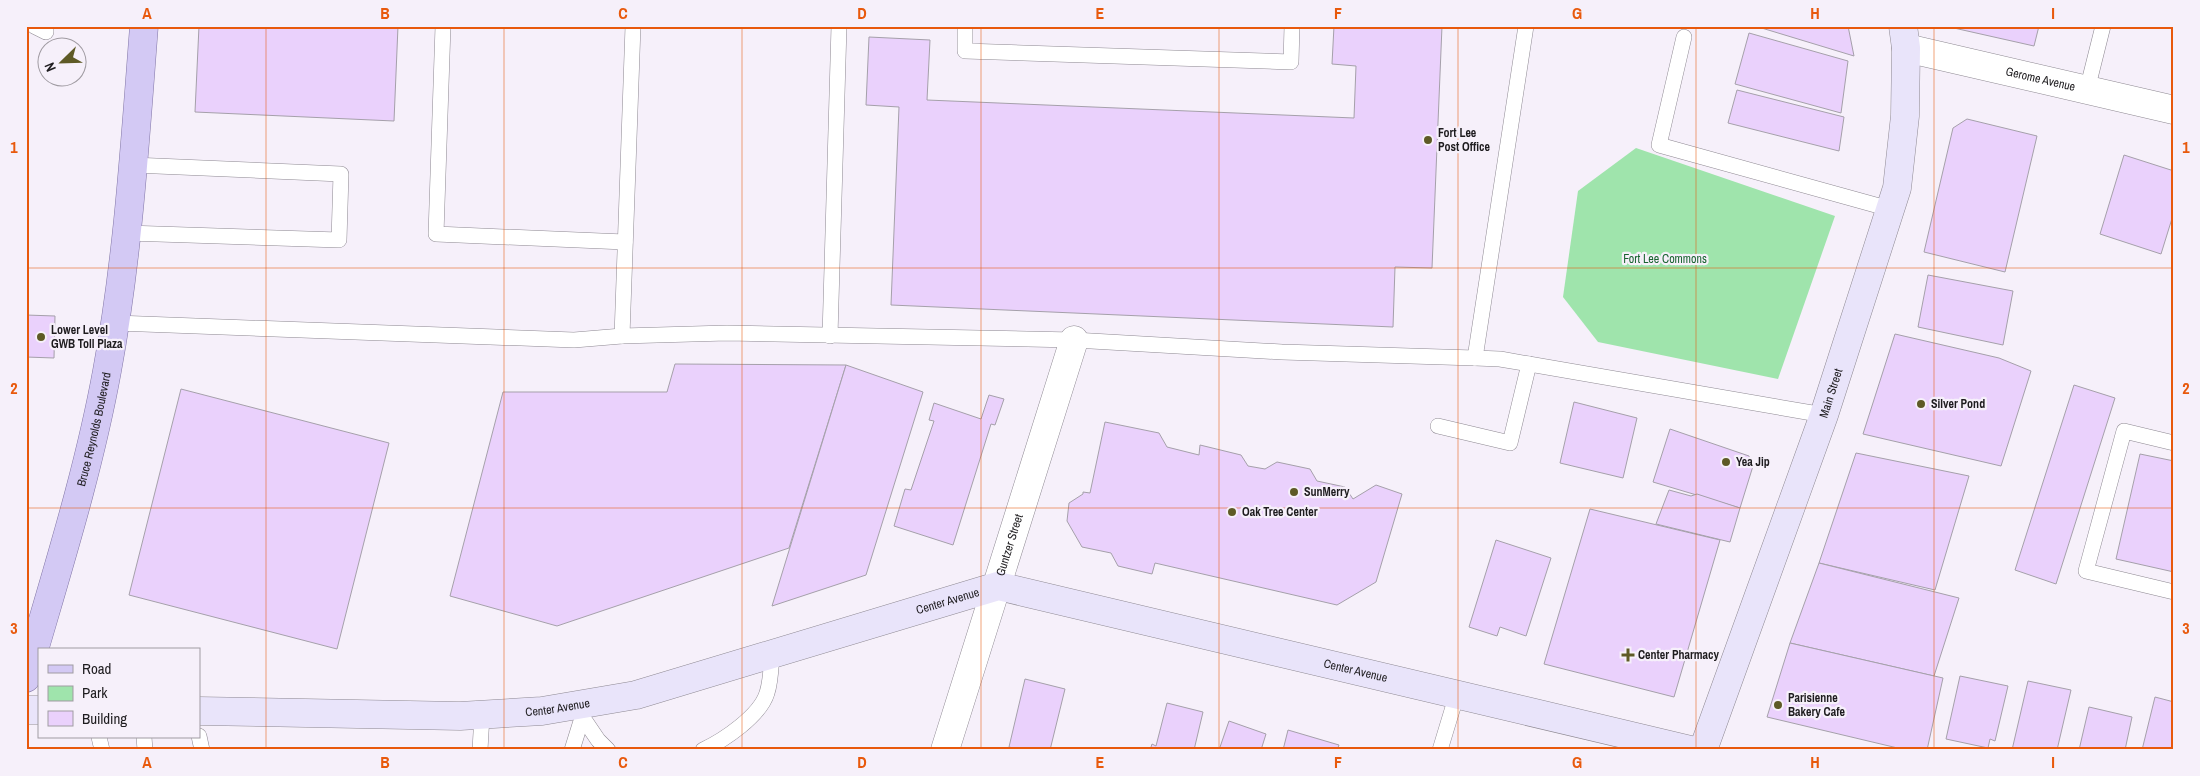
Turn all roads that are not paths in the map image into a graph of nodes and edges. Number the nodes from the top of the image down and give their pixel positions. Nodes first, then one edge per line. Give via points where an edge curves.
1 (34, 26) edge
2 (46, 26) edge
3 (144, 26) edge
4 (443, 26) edge
5 (633, 26) edge
6 (839, 26) edge
7 (965, 26) edge
8 (1292, 26) edge
9 (1526, 26) edge
10 (2103, 26) edge
11 (1684, 37) dead end
12 (1904, 37) edge
13 (2087, 90) junction
14 (2174, 110) edge
15 (133, 165) junction
16 (1890, 209) junction
17 (126, 233) junction
18 (625, 242) junction
19 (116, 323) junction
20 (622, 336) junction
21 (830, 336) junction
22 (1074, 340) junction
23 (1475, 358) junction
24 (1529, 364) junction
25 (1824, 415) junction
26 (1438, 426) dead end
27 (2174, 443) edge
28 (998, 586) junction
29 (2174, 592) edge
30 (772, 654) junction
31 (26, 678) edge
32 (1456, 694) junction
33 (200, 711) edge
34 (579, 712) junction
35 (482, 715) junction
36 (480, 750) edge
37 (572, 750) edge
38 (608, 750) edge
39 (704, 750) edge
40 (945, 750) edge
41 (1440, 750) edge
42 (1691, 750) edge
43 (1703, 750) edge

1 - 2 lane via 46,32
3 - 15 main road, Bruce Reynolds Boulevard
4 - 18 lane via 436,234
5 - 18 lane
6 - 21 lane
7 - 8 lane via 965,51 1291,62
9 - 23 lane
10 - 13 lane
11 - 16 lane via 1659,145
12 - 13 street, Gerome Avenue
12 - 16 main road, Main Street via 1905,116 1897,188
13 - 14 street, Gerome Avenue
15 - 17 main road, Bruce Reynolds Boulevard
15 - 17 lane via 341,174 339,240
16 - 25 main road, Main Street
17 - 19 main road, Bruce Reynolds Boulevard
18 - 20 lane
19 - 20 lane via 574,340
19 - 31 main road, Bruce Reynolds Boulevard via 88,460
20 - 21 lane via 727,333
21 - 22 lane
22 - 23 lane via 1282,352
22 - 28 street, Guntzer Street
23 - 24 lane
24 - 25 lane
24 - 26 lane via 1510,443
25 - 43 main road, Main Street
27 - 29 lane via 2124,431 2086,571
28 - 30 main road, Center Avenue
28 - 32 main road, Center Avenue
28 - 40 street, Guntzer Street
30 - 34 main road, Center Avenue
30 - 39 lane via 767,694 754,713 721,741
32 - 41 lane
32 - 42 main road, Center Avenue
33 - 35 main road, Center Avenue
34 - 35 main road, Center Avenue
34 - 37 lane
34 - 38 lane
35 - 36 lane

